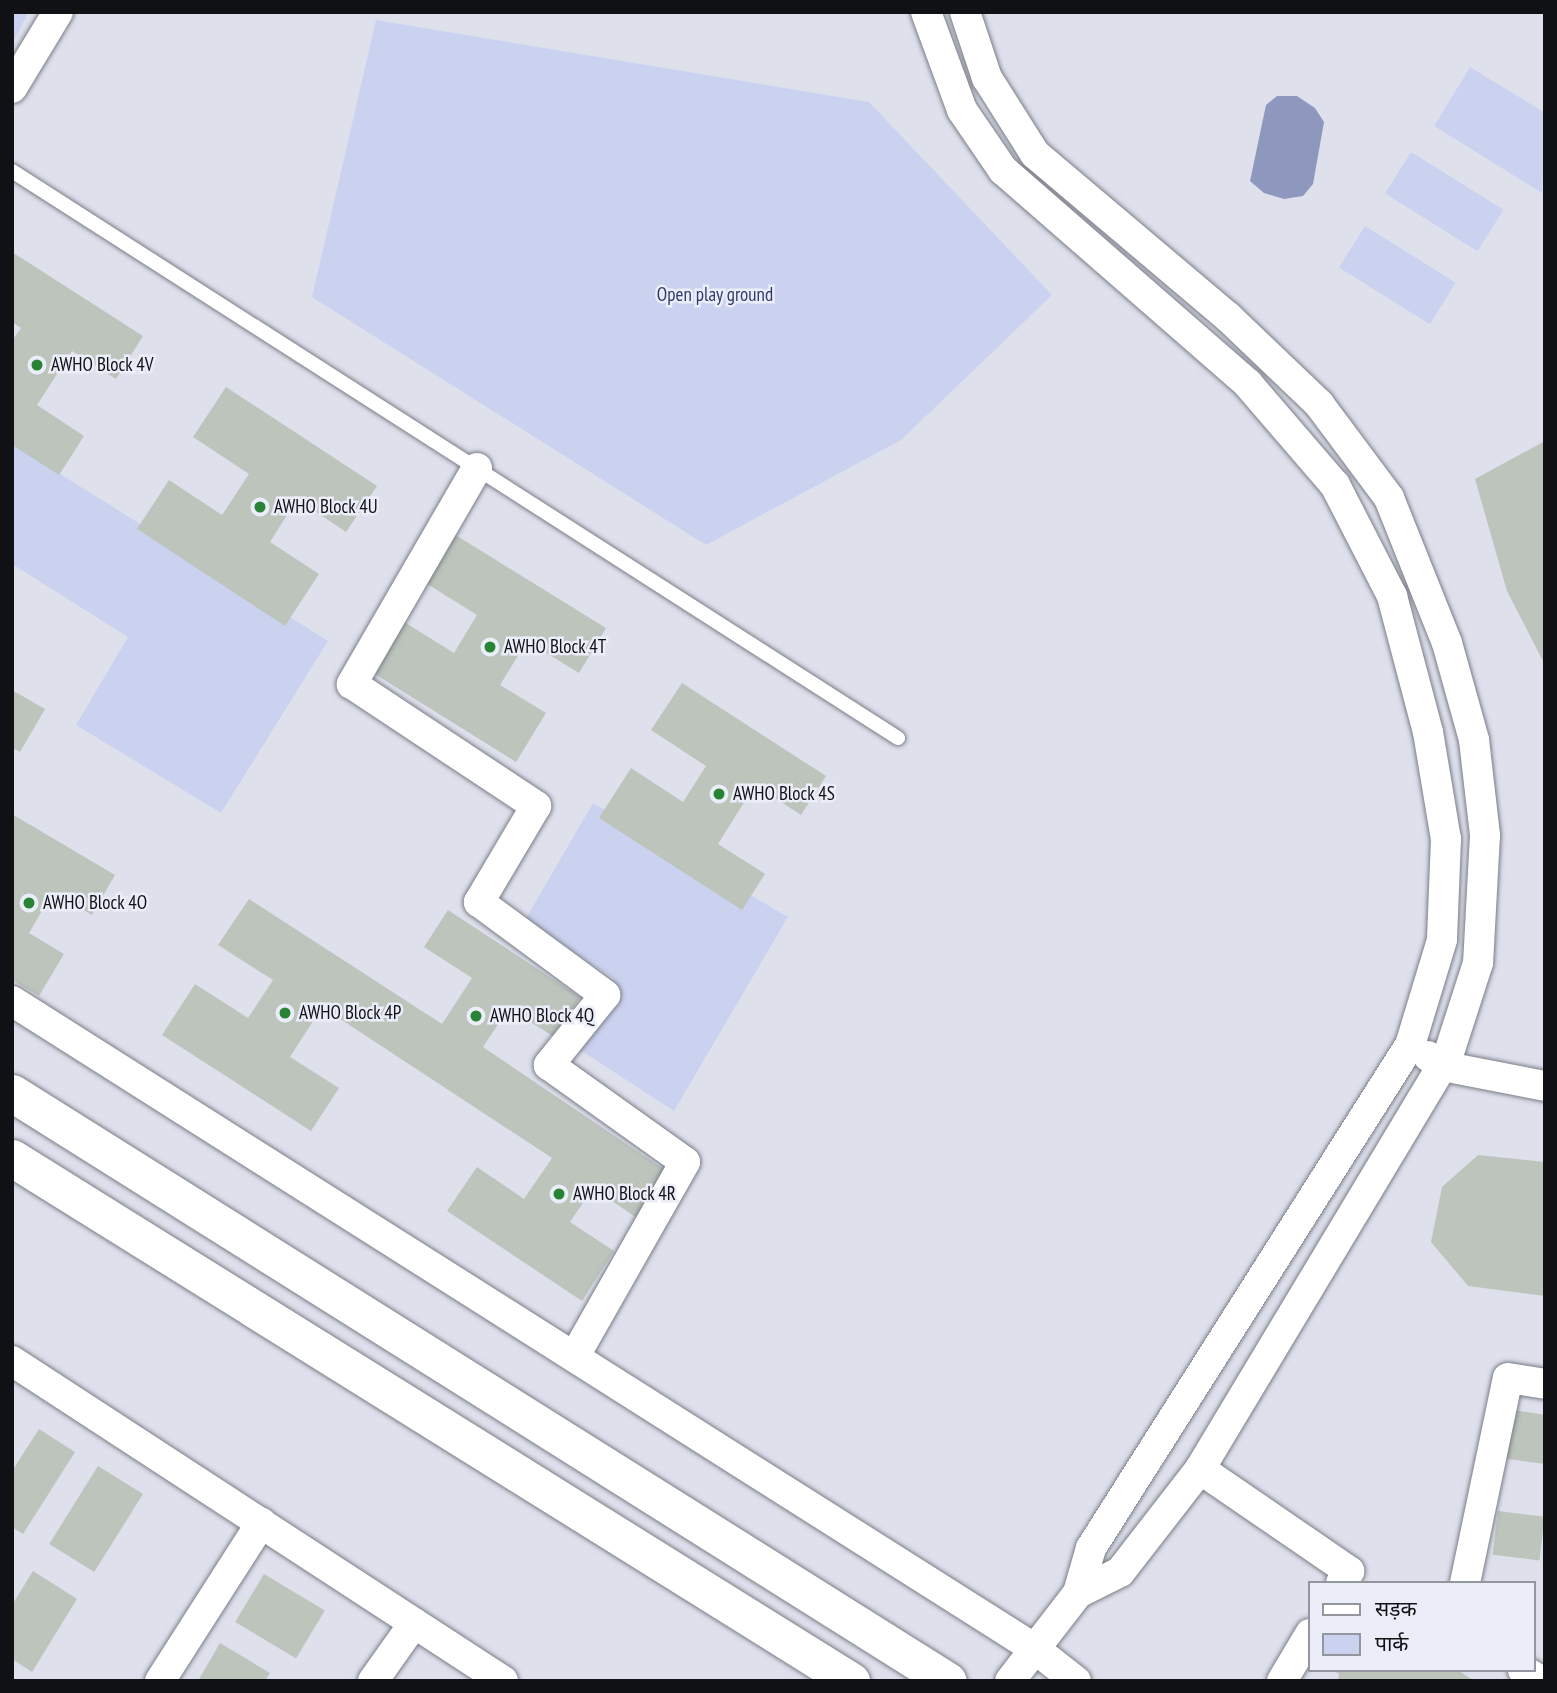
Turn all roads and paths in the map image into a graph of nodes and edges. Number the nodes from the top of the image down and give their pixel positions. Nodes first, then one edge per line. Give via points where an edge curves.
1 (58, 12) edge
2 (926, 12) edge
3 (965, 12) edge
4 (12, 88) edge
5 (12, 171) edge
6 (477, 468) junction
7 (898, 738) dead end
8 (12, 1001) edge
9 (1410, 1045) junction
10 (1442, 1066) junction
11 (1545, 1086) edge
12 (12, 1093) edge
13 (12, 1158) edge
14 (574, 1357) junction
15 (12, 1361) edge
16 (1545, 1384) edge
17 (1200, 1469) junction
18 (261, 1523) junction
19 (1353, 1579) edge
20 (1465, 1581) edge
21 (1078, 1593) junction
22 (414, 1623) junction
23 (1308, 1637) edge
24 (1035, 1649) junction
25 (160, 1681) edge
26 (373, 1681) edge
27 (503, 1681) edge
28 (851, 1681) edge
29 (948, 1681) edge
30 (1010, 1681) edge
31 (1076, 1681) edge
32 (1282, 1681) edge

1 - 4 street
2 - 9 street via 962,110 1003,170 1248,384 1335,485 1392,596 1428,732 1446,839 1442,940
3 - 10 street via 987,78 1035,155 1228,317 1319,404 1389,498 1454,667 1474,740 1485,835 1478,963
5 - 6 lane
6 - 7 lane
6 - 14 street via 352,684 536,806 479,902 605,995 549,1065 685,1162
8 - 14 street
9 - 10 street
9 - 21 street via 1091,1548
10 - 11 street
10 - 17 street
12 - 29 street
13 - 28 street
14 - 24 street
15 - 18 street
16 - 20 street via 1508,1378
17 - 19 street
17 - 21 street via 1120,1572
18 - 22 street
18 - 25 street
21 - 24 street
22 - 26 street
22 - 27 street
23 - 32 street
24 - 30 street
24 - 31 street

